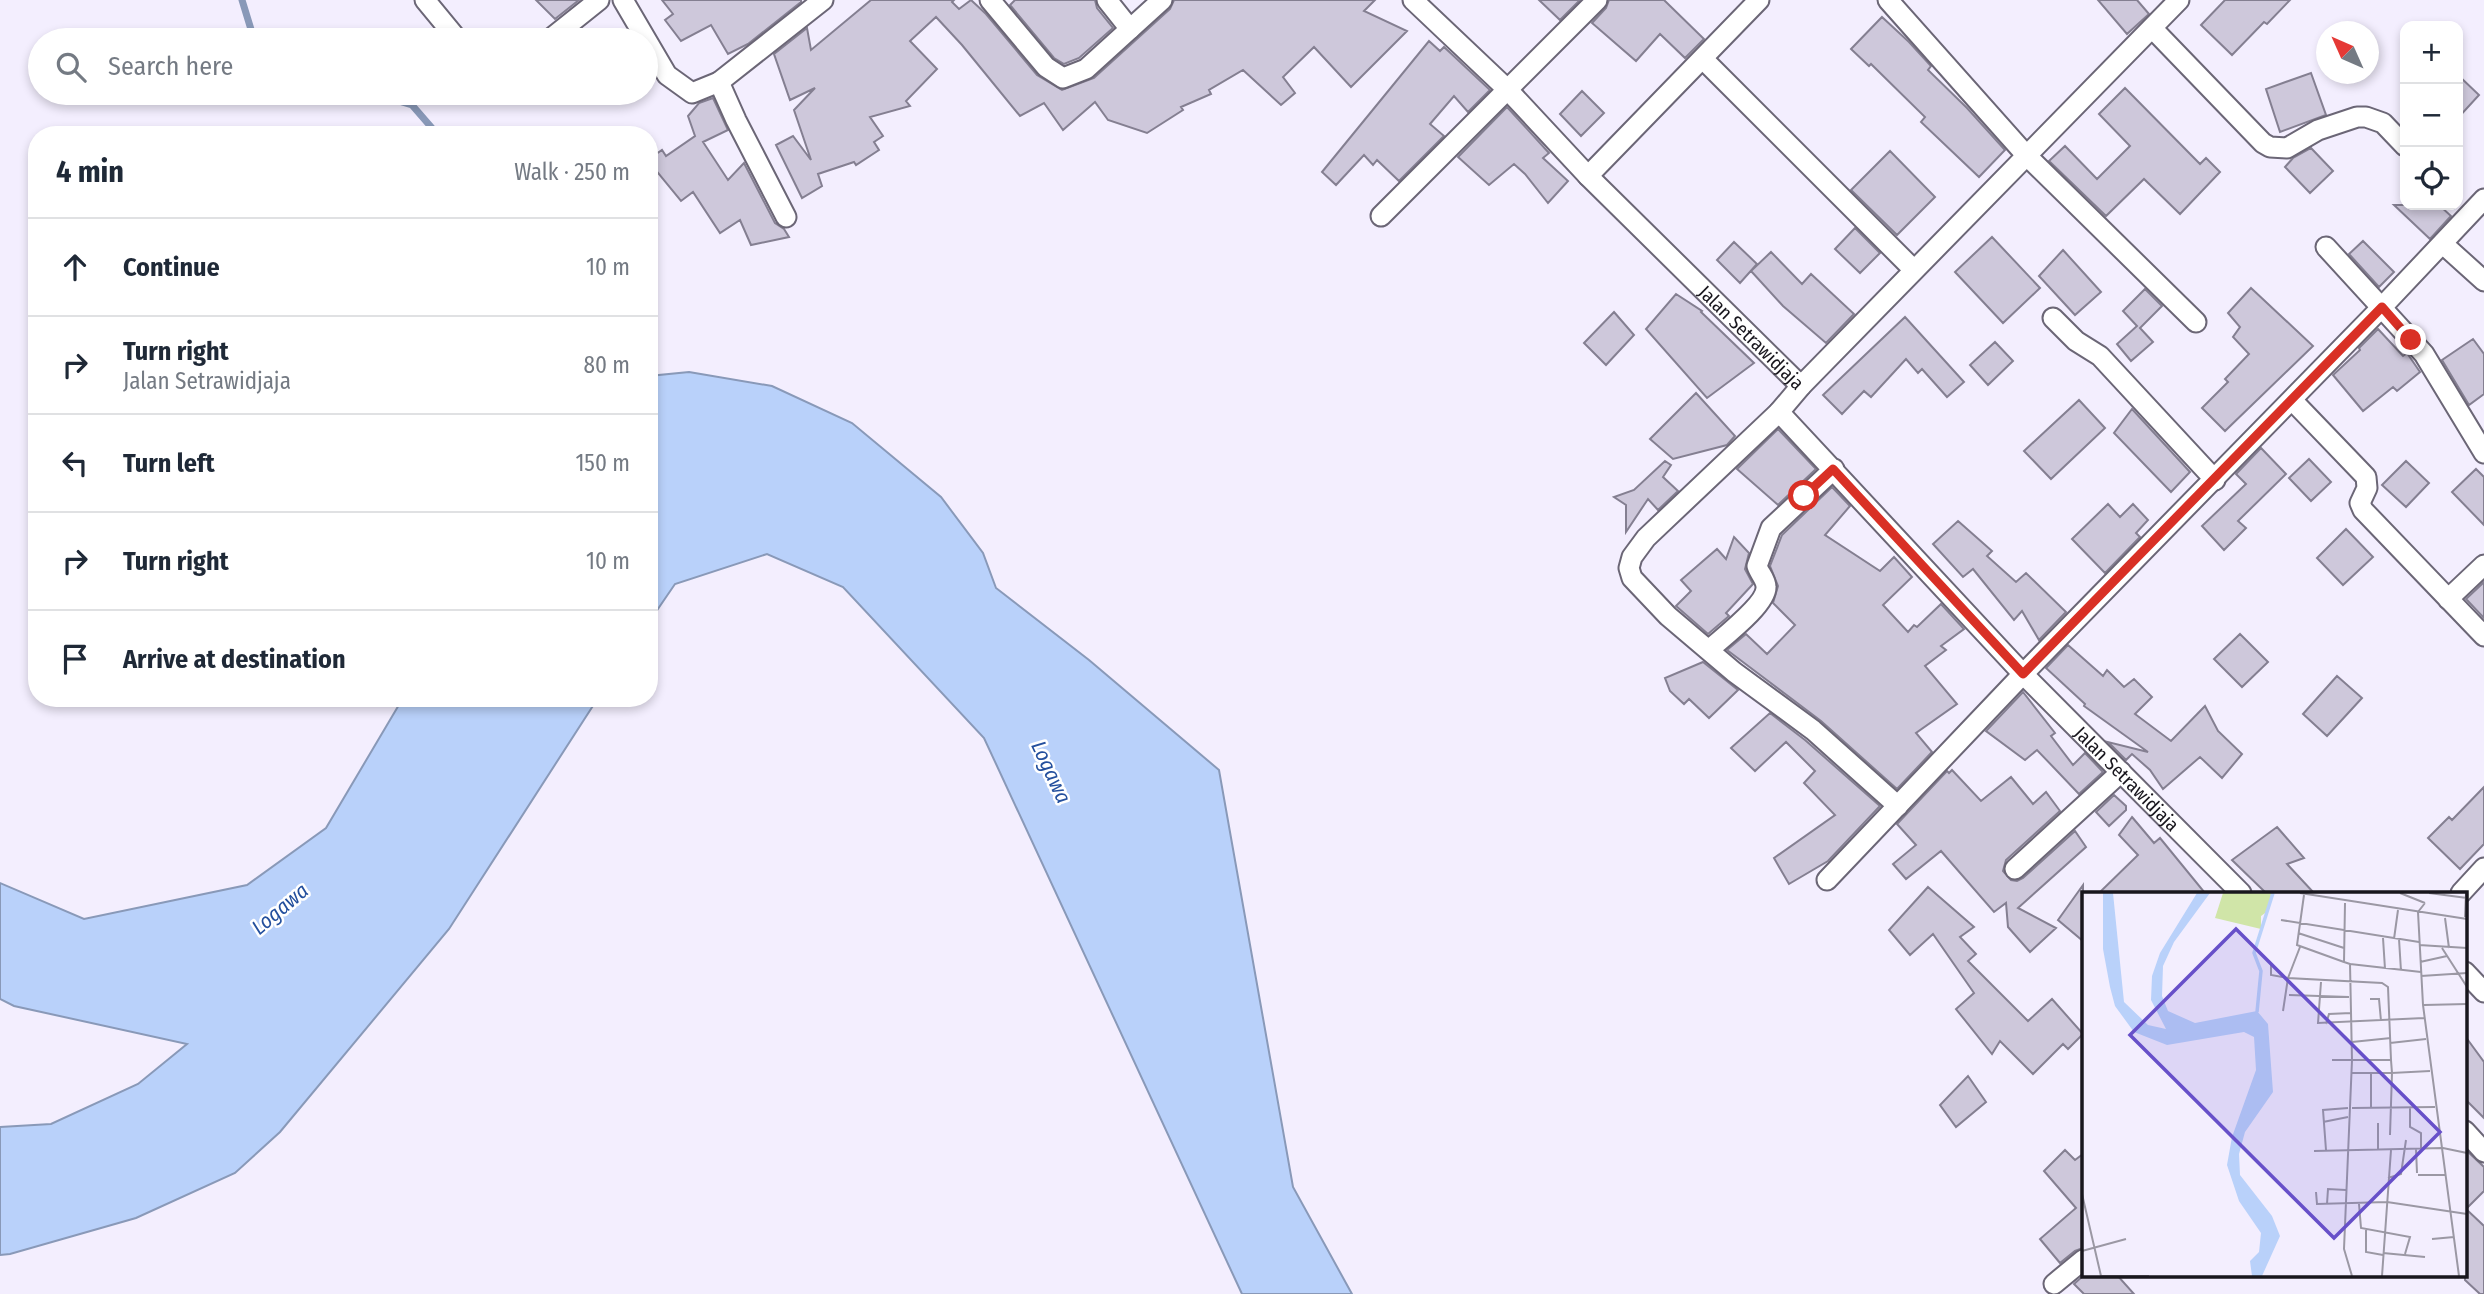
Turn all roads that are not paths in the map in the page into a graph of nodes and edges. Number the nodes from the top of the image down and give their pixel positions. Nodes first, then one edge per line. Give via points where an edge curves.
1 (425, 0) edge
2 (599, 0) edge
3 (623, 0) edge
4 (823, 0) edge
5 (990, 0) edge
6 (1107, 0) edge
7 (1162, 0) edge
8 (1413, 0) edge
9 (1597, 0) edge
10 (1759, 0) edge
11 (1888, 0) edge
12 (2179, 0) edge
13 (448, 28) edge
14 (564, 28) edge
15 (639, 28) edge
16 (2152, 28) junction
17 (1130, 29) junction
18 (1703, 59) junction
19 (658, 60) edge
20 (719, 82) junction
21 (1507, 89) junction
22 (2400, 141) edge
23 (2026, 155) junction
24 (1588, 176) junction
25 (2471, 203) edge
26 (1381, 216) dead end
27 (786, 217) dead end
28 (2444, 244) junction
29 (2326, 247) dead end
30 (1913, 269) junction
31 (2484, 281) edge
32 (2382, 307) junction
33 (2053, 318) dead end
34 (2196, 322) dead end
35 (1801, 386) junction
36 (2292, 400) junction
37 (1779, 412) junction
38 (2484, 453) edge
39 (1833, 469) junction
40 (2215, 480) junction
41 (2484, 565) edge
42 (2448, 598) junction
43 (2484, 636) edge
44 (1709, 650) junction
45 (2023, 674) junction
46 (2122, 772) junction
47 (1898, 806) junction
48 (2484, 868) edge
49 (2015, 869) dead end
50 (1827, 880) dead end
51 (2240, 892) edge
52 (2462, 892) edge
53 (2466, 973) edge
54 (2484, 992) edge
55 (2466, 1132) edge
56 (2484, 1152) edge
57 (2082, 1261) edge
58 (2054, 1284) dead end

1 - 13 street
2 - 14 street
3 - 15 street
4 - 20 street
5 - 17 street via 1046,67 1063,78 1086,69
6 - 17 street
7 - 17 street
8 - 21 street, Jalan Setrawidjaja
9 - 21 street
10 - 18 street
11 - 23 street
12 - 16 street
16 - 22 street via 2270,147 2287,148 2318,130 2357,117 2383,123
16 - 23 street
18 - 24 street
18 - 30 street
19 - 20 street via 667,75 692,93
20 - 27 street
21 - 24 street, Jalan Setrawidjaja
21 - 26 street
23 - 30 street
23 - 34 street
24 - 35 street, Jalan Setrawidjaja
25 - 28 street
28 - 31 street
28 - 32 street
29 - 32 street
30 - 35 street
32 - 36 street
32 - 38 street via 2424,354
33 - 40 street via 2099,356
35 - 37 street, Jalan Setrawidjaja
36 - 40 street
36 - 42 street via 2366,477 2360,503 2363,510
37 - 39 street, Jalan Setrawidjaja
37 - 44 street via 1663,520 1632,557 1632,578
39 - 44 street via 1772,528 1757,566 1765,593
39 - 45 street, Jalan Setrawidjaja
40 - 45 street
41 - 42 street
42 - 43 street
44 - 47 street via 1813,730
45 - 46 street, Jalan Setrawidjaja
45 - 47 street
46 - 49 street
46 - 51 street, Jalan Setrawidjaja
47 - 50 street
48 - 52 street
53 - 54 street
55 - 56 street
57 - 58 street

